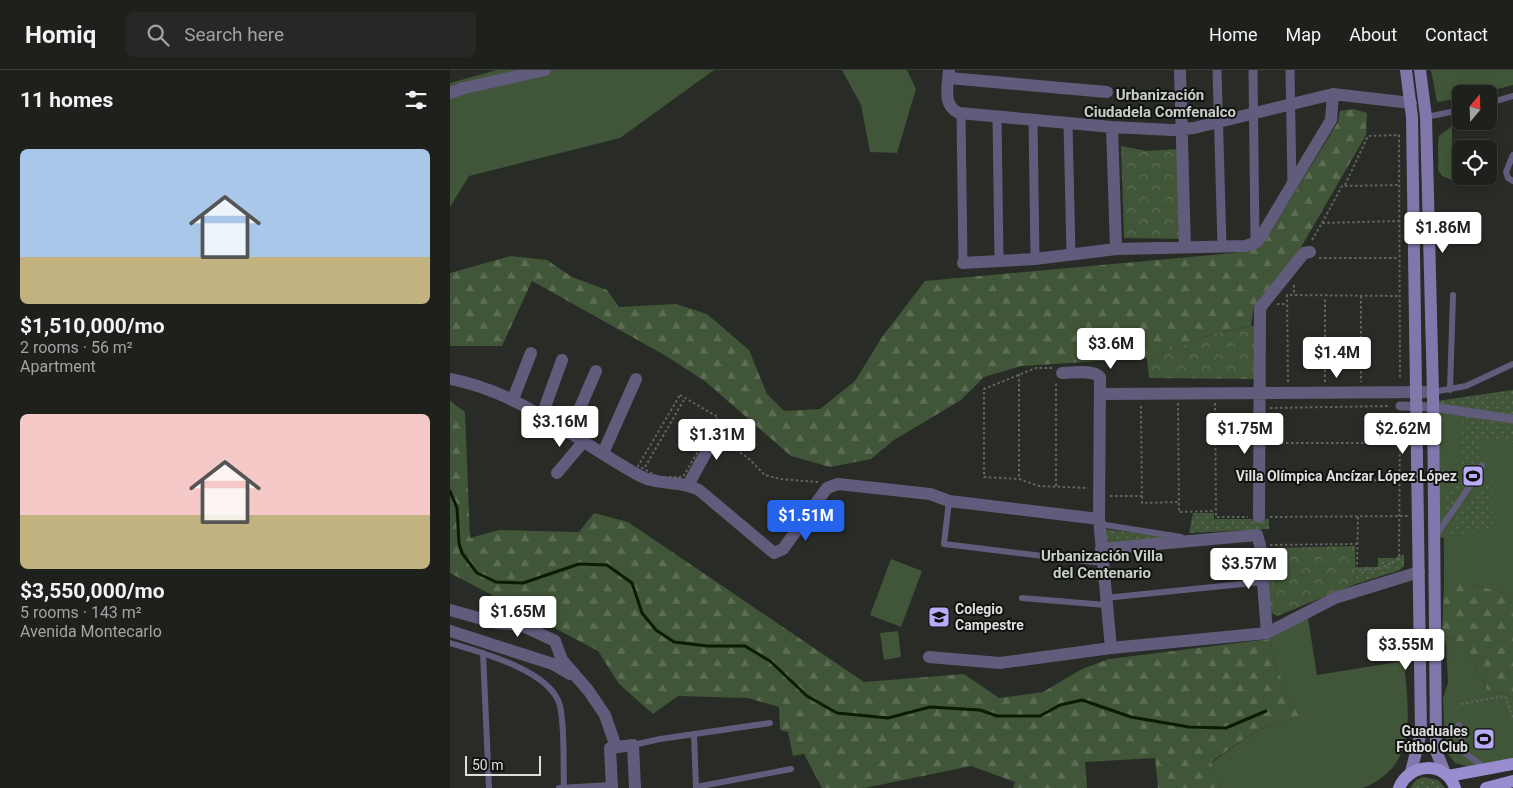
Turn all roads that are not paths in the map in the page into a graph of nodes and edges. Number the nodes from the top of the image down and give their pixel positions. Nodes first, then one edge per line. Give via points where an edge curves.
1 (545, 70) edge
2 (1180, 70) edge
3 (1216, 70) edge
4 (1253, 70) edge
5 (1290, 70) edge
6 (1406, 70) edge
7 (1420, 70) edge
8 (949, 74) edge
9 (1107, 92) dead end
10 (450, 93) edge
11 (1333, 94) junction
12 (1513, 96) edge
13 (1498, 100) edge
14 (1411, 103) junction
15 (1289, 104) junction
16 (1452, 112) edge
17 (961, 113) junction
18 (1254, 113) junction
19 (997, 116) junction
20 (1426, 117) junction
21 (1033, 119) junction
22 (1219, 122) junction
23 (1068, 123) junction
24 (1112, 127) junction
25 (1182, 129) junction
26 (1513, 156) edge
27 (1513, 181) edge
28 (1292, 186) junction
29 (1255, 243) junction
30 (1222, 246) junction
31 (1185, 247) junction
32 (1116, 249) junction
33 (1071, 254) junction
34 (1305, 255) road end
35 (1036, 259) junction
36 (999, 261) junction
37 (963, 262) joint
38 (1453, 295) dead end
39 (531, 353) dead end
40 (562, 360) dead end
41 (1513, 364) edge
42 (596, 371) dead end
43 (1058, 375) road end
44 (636, 378) dead end
45 (450, 379) edge
46 (1450, 390) junction
47 (1433, 392) junction
48 (1259, 393) junction
49 (1415, 393) junction
50 (1100, 394) junction
51 (513, 399) junction
52 (1400, 406) road end
53 (1415, 406) junction
54 (1433, 407) junction
55 (542, 418) junction
56 (1513, 419) edge
57 (720, 421) road end
58 (569, 433) junction
59 (584, 441) junction
60 (603, 453) junction
61 (1482, 465) dead end
62 (557, 473) dead end
63 (688, 485) junction
64 (949, 501) junction
65 (1259, 517) road end
66 (1099, 522) junction
67 (1435, 536) junction
68 (1197, 540) junction
69 (1101, 550) junction
70 (1102, 563) junction
71 (1419, 572) junction
72 (1262, 582) junction
73 (1022, 598) dead end
74 (1106, 601) junction
75 (450, 610) edge
76 (450, 630) edge
77 (1267, 633) junction
78 (450, 643) edge
79 (1111, 648) junction
80 (483, 653) junction
81 (929, 657) dead end
82 (574, 676) junction
83 (770, 723) dead end
84 (1459, 725) dead end
85 (694, 735) junction
86 (632, 745) junction
87 (616, 747) junction
88 (1513, 764) edge
89 (791, 769) dead end
90 (1483, 771) junction
91 (1411, 772) junction
92 (1446, 775) junction
93 (1513, 781) edge
94 (612, 786) edge
95 (561, 787) edge
96 (1398, 787) edge
97 (489, 788) edge
98 (635, 788) edge
99 (696, 788) edge
100 (1455, 788) edge
101 (1486, 788) edge

1 - 10 street
2 - 25 street
3 - 22 street
4 - 18 street
5 - 15 street
6 - 14 main road
7 - 20 main road
8 - 9 street
8 - 17 street via 947,99 953,111
11 - 14 street
11 - 15 street
11 - 28 street via 1331,120
12 - 13 lane
14 - 49 main road
15 - 18 street
15 - 28 street
16 - 20 lane
17 - 19 street
17 - 37 street
18 - 22 street
18 - 29 street
19 - 21 street
19 - 36 street
20 - 47 main road
21 - 23 street
21 - 35 street
22 - 25 street
22 - 30 street
23 - 24 street
23 - 33 street
24 - 25 street
24 - 32 street
25 - 31 street
26 - 27 lane via 1506,172
28 - 29 street
29 - 30 street
30 - 31 street
31 - 32 street
32 - 33 street
33 - 35 street
34 - 48 street via 1260,308
35 - 36 street
36 - 37 street
38 - 46 lane
39 - 51 street
40 - 55 street
41 - 46 lane
42 - 58 street
43 - 50 street via 1098,375
44 - 60 street
45 - 51 street
46 - 47 lane
47 - 49 street
47 - 54 main road
48 - 49 street
48 - 50 street
48 - 65 street
49 - 53 main road
50 - 66 street
51 - 55 street
52 - 53 street
53 - 54 street
53 - 71 main road
54 - 56 street
54 - 67 main road
55 - 58 street
57 - 63 street
58 - 59 street
59 - 60 street
59 - 62 street
60 - 63 street via 653,482
61 - 67 lane via 1446,524
63 - 64 street via 699,490 774,553 782,549 827,488 838,484 930,494
64 - 66 street
64 - 70 lane via 944,544
66 - 68 lane
66 - 69 street
67 - 92 main road via 1436,751
68 - 69 street
68 - 72 street via 1256,534 1259,537
69 - 70 street
70 - 74 street
71 - 77 street via 1335,598
71 - 91 main road via 1421,732
72 - 74 lane
72 - 77 street
73 - 74 lane
74 - 79 street
75 - 82 street via 537,631 555,641 562,660
76 - 82 street via 553,664
77 - 79 street
78 - 80 lane
79 - 81 street via 1000,663
80 - 95 lane via 529,672 558,699 561,707
80 - 97 lane
82 - 87 street via 605,715
83 - 85 lane
84 - 90 lane via 1465,752 1482,766
85 - 86 lane
85 - 99 lane
86 - 87 street
86 - 98 street
87 - 94 street via 610,748
88 - 90 main road
89 - 99 lane
90 - 92 main road
91 - 92 main road via 1428,767
91 - 96 main road
92 - 100 main road
93 - 101 main road
94 - 95 lane

